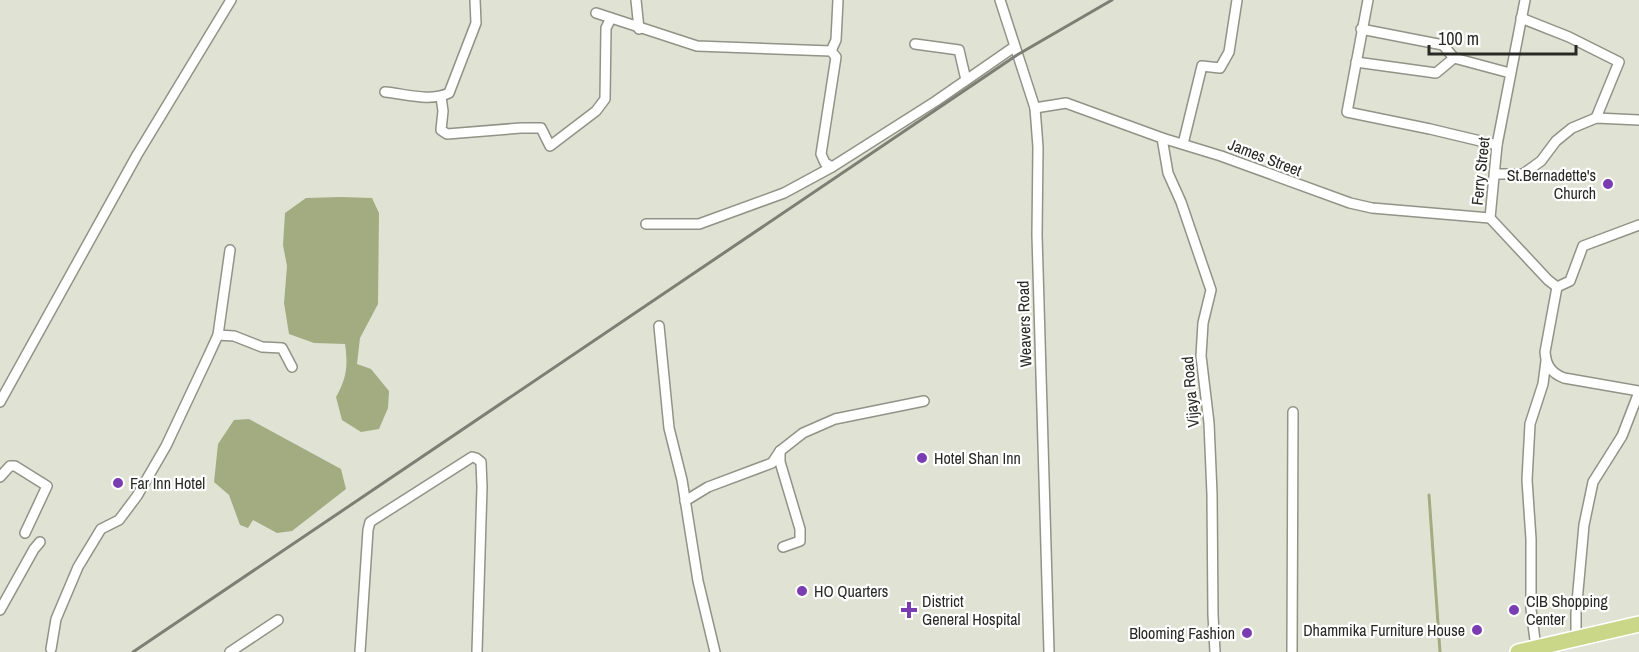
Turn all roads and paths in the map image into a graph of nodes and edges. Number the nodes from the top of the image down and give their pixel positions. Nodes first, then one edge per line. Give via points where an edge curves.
1 (231, 0) edge
2 (475, 0) edge
3 (636, 0) edge
4 (838, 0) edge
5 (1000, 0) edge
6 (1237, 0) edge
7 (1368, 0) edge
8 (1524, 0) edge
9 (597, 13) dead end
10 (611, 18) junction
11 (1521, 18) junction
12 (639, 29) junction
13 (1361, 29) junction
14 (915, 44) dead end
15 (1014, 47) junction
16 (831, 51) junction
17 (1454, 58) junction
18 (1356, 62) junction
19 (1510, 73) junction
20 (966, 80) junction
21 (386, 92) dead end
22 (441, 97) junction
23 (1035, 108) junction
24 (1596, 117) junction
25 (1639, 120) edge
26 (1162, 138) junction
27 (1183, 144) junction
28 (1497, 145) junction
29 (832, 167) junction
30 (1496, 174) junction
31 (1490, 218) junction
32 (646, 224) dead end
33 (1639, 225) edge
34 (230, 250) dead end
35 (1557, 287) junction
36 (659, 326) dead end
37 (218, 335) junction
38 (1546, 361) junction
39 (292, 367) dead end
40 (1639, 392) edge
41 (924, 401) dead end
42 (0, 402) edge
43 (1293, 412) dead end
44 (780, 451) junction
45 (0, 477) edge
46 (685, 501) junction
47 (25, 532) dead end
48 (40, 542) dead end
49 (783, 547) dead end
50 (0, 610) edge
51 (1639, 616) edge
52 (278, 620) dead end
53 (1639, 624) edge
54 (1617, 628) junction
55 (1576, 640) junction
56 (1536, 648) junction
57 (49, 651) edge
58 (230, 652) edge
59 (360, 652) edge
60 (477, 652) edge
61 (715, 652) edge
62 (1049, 652) edge
63 (1215, 652) edge
64 (1292, 652) edge
65 (1518, 652) edge

1 - 42 street via 137,155
2 - 22 street via 476,23 468,46 449,93
3 - 12 street
4 - 16 street via 836,39
5 - 15 street, Weavers Road
6 - 27 street via 1229,52 1220,68 1202,66
7 - 13 street
8 - 11 street, Ferry Street
9 - 10 street
10 - 12 street
10 - 22 street via 606,28 605,99 596,111 550,146 541,128 447,134 441,130
11 - 19 street, Ferry Street
11 - 24 street via 1619,62
12 - 16 street via 697,46
13 - 17 street via 1443,45
13 - 18 street
14 - 20 street via 959,50
15 - 20 street
15 - 23 street, Weavers Road
16 - 29 street via 836,57 821,154
17 - 18 street via 1436,73
17 - 19 street
18 - 28 street via 1347,112
19 - 28 street, Ferry Street
20 - 29 street
21 - 22 street
23 - 26 street, James Street via 1066,103
23 - 62 street, Weavers Road
24 - 25 street
24 - 30 street via 1572,128 1523,174
26 - 27 street, James Street
26 - 63 street, Vijaya Road via 1168,173 1210,290 1201,356 1210,435
27 - 31 street, James Street via 1350,203
28 - 30 street, Ferry Street
29 - 32 street via 784,193 699,224
30 - 31 street, Ferry Street
31 - 35 street, Ferry Street
33 - 35 street via 1583,246 1570,281
34 - 37 street
35 - 38 street
36 - 46 street via 669,428
37 - 39 street via 234,336 262,347 282,348
37 - 57 street via 166,446 137,496 119,520 101,529 78,567 56,619
38 - 40 street via 1555,375
38 - 56 street via 1530,424 1527,480
40 - 55 street via 1622,436 1593,482 1584,525
41 - 44 street via 835,419 803,433
43 - 64 street
44 - 46 street via 772,464 708,487
44 - 49 street via 800,530 800,541
45 - 47 street via 15,466 47,486
46 - 61 street
48 - 50 street
51 - 54 highway
52 - 58 street
53 - 54 highway
54 - 55 highway
55 - 56 highway
56 - 65 highway
59 - 60 street via 370,522 472,457 481,462 482,487

